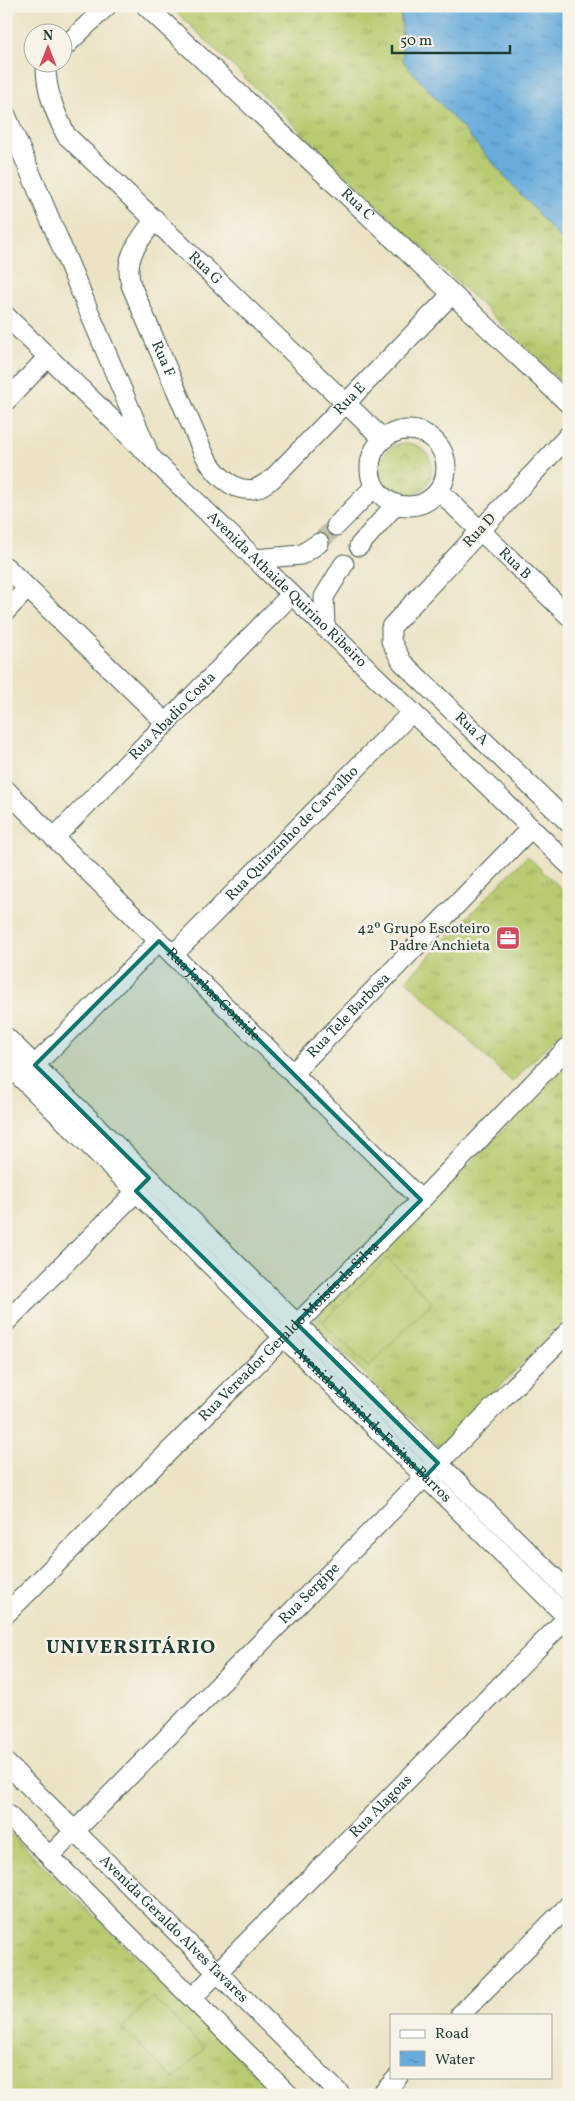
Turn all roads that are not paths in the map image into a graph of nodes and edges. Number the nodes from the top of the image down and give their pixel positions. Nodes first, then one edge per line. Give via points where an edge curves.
1 (107, 6) edge
2 (146, 6) edge
3 (72, 39) edge
4 (46, 72) edge
5 (6, 115) edge
6 (155, 220) junction
7 (452, 294) junction
8 (6, 316) edge
9 (48, 357) junction
10 (6, 401) edge
11 (346, 403) junction
12 (569, 404) edge
13 (569, 435) edge
14 (383, 439) junction
15 (150, 457) junction
16 (374, 487) junction
17 (239, 489) joint
18 (439, 491) junction
19 (396, 504) junction
20 (336, 526) tunnel mouth
21 (480, 531) junction
22 (319, 543) tunnel mouth
23 (359, 546) dead end
24 (254, 559) junction
25 (344, 564) dead end
26 (6, 567) edge
27 (28, 588) junction
28 (290, 595) junction
29 (6, 611) edge
30 (569, 616) edge
31 (391, 627) joint
32 (324, 628) junction
33 (411, 713) junction
34 (166, 723) junction
35 (6, 790) edge
36 (569, 823) edge
37 (531, 828) junction
38 (54, 838) junction
39 (569, 865) edge
40 (159, 941) junction
41 (173, 955) junction
42 (6, 1037) edge
43 (569, 1046) edge
44 (6, 1063) edge
45 (35, 1065) junction
46 (292, 1073) junction
47 (143, 1185) junction
48 (421, 1200) junction
49 (6, 1322) edge
50 (289, 1330) junction
51 (569, 1331) edge
52 (438, 1464) junction
53 (425, 1477) junction
54 (569, 1592) edge
55 (6, 1614) edge
56 (568, 1617) edge
57 (6, 1764) edge
58 (6, 1813) edge
59 (74, 1831) junction
60 (50, 1856) junction
61 (569, 1905) edge
62 (218, 1972) junction
63 (192, 1998) junction
64 (461, 2014) edge
65 (397, 2078) edge
66 (289, 2095) edge
67 (341, 2095) edge
68 (381, 2095) edge

1 - 3 street
2 - 7 street, Rua C
4 - 6 street, Rua G via 53,109 66,135
5 - 15 street
6 - 11 street, Rua G
6 - 17 street, Rua F via 129,257 127,272 131,285 210,466
7 - 11 street, Rua E
7 - 12 street, Rua C
8 - 9 street, Avenida Athaide Quirino Ribeiro
9 - 10 street
9 - 15 street, Avenida Athaide Quirino Ribeiro
11 - 14 street, Rua G
11 - 17 street, Rua E via 272,479 256,489
13 - 21 street, Rua D
14 - 16 street via 370,461
14 - 18 street via 395,432 409,430 434,440 446,464 445,478
15 - 24 street, Avenida Athaide Quirino Ribeiro
16 - 19 street
16 - 20 street
18 - 19 street via 420,504
18 - 21 street, Rua B
19 - 23 street
21 - 30 street, Rua B
21 - 31 street, Rua D
22 - 24 street via 301,555
24 - 28 street, Avenida Athaide Quirino Ribeiro
25 - 32 street via 324,597
26 - 27 street
27 - 29 street
27 - 34 street
28 - 32 street, Avenida Athaide Quirino Ribeiro
28 - 34 street, Rua Abadio Costa
31 - 36 street, Rua A via 391,641 402,662
32 - 33 street, Avenida Athaide Quirino Ribeiro
33 - 37 street, Avenida Athaide Quirino Ribeiro
33 - 41 street, Rua Quinzinho de Carvalho
34 - 38 street, Rua Abadio Costa
35 - 38 street, Rua Jarbas Gomide
37 - 39 street, Avenida Athaide Quirino Ribeiro
37 - 46 street, Rua Tele Barbosa
38 - 40 street, Rua Jarbas Gomide
40 - 41 street, Rua Jarbas Gomide
40 - 45 street
41 - 46 street, Rua Jarbas Gomide
42 - 45 street, Avenida Daniel de Freitas Barros
43 - 48 street, Rua Vereador Geraldo Moisés da Silva
44 - 47 street, Avenida Daniel de Freitas Barros
45 - 47 street, Avenida Daniel de Freitas Barros
46 - 48 street, Rua Jarbas Gomide
47 - 49 street
47 - 50 street, Avenida Daniel de Freitas Barros
48 - 50 street, Rua Vereador Geraldo Moisés da Silva
50 - 52 street, Avenida Daniel de Freitas Barros
50 - 53 street, Avenida Daniel de Freitas Barros
50 - 55 street, Rua Vereador Geraldo Moisés da Silva
51 - 52 street, Rua Sergipe
52 - 53 street, Rua Sergipe
52 - 54 street, Avenida Daniel de Freitas Barros
53 - 56 street, Avenida Daniel de Freitas Barros
53 - 59 street, Rua Sergipe
56 - 62 street, Rua Alagoas
57 - 59 street, Avenida Geraldo Alves Tavares
58 - 60 street
59 - 60 street, Rua Sergipe
59 - 62 street, Avenida Geraldo Alves Tavares
60 - 63 street
61 - 64 street
62 - 63 street, Rua Alagoas
62 - 67 street, Avenida Geraldo Alves Tavares
63 - 66 street
65 - 68 street

